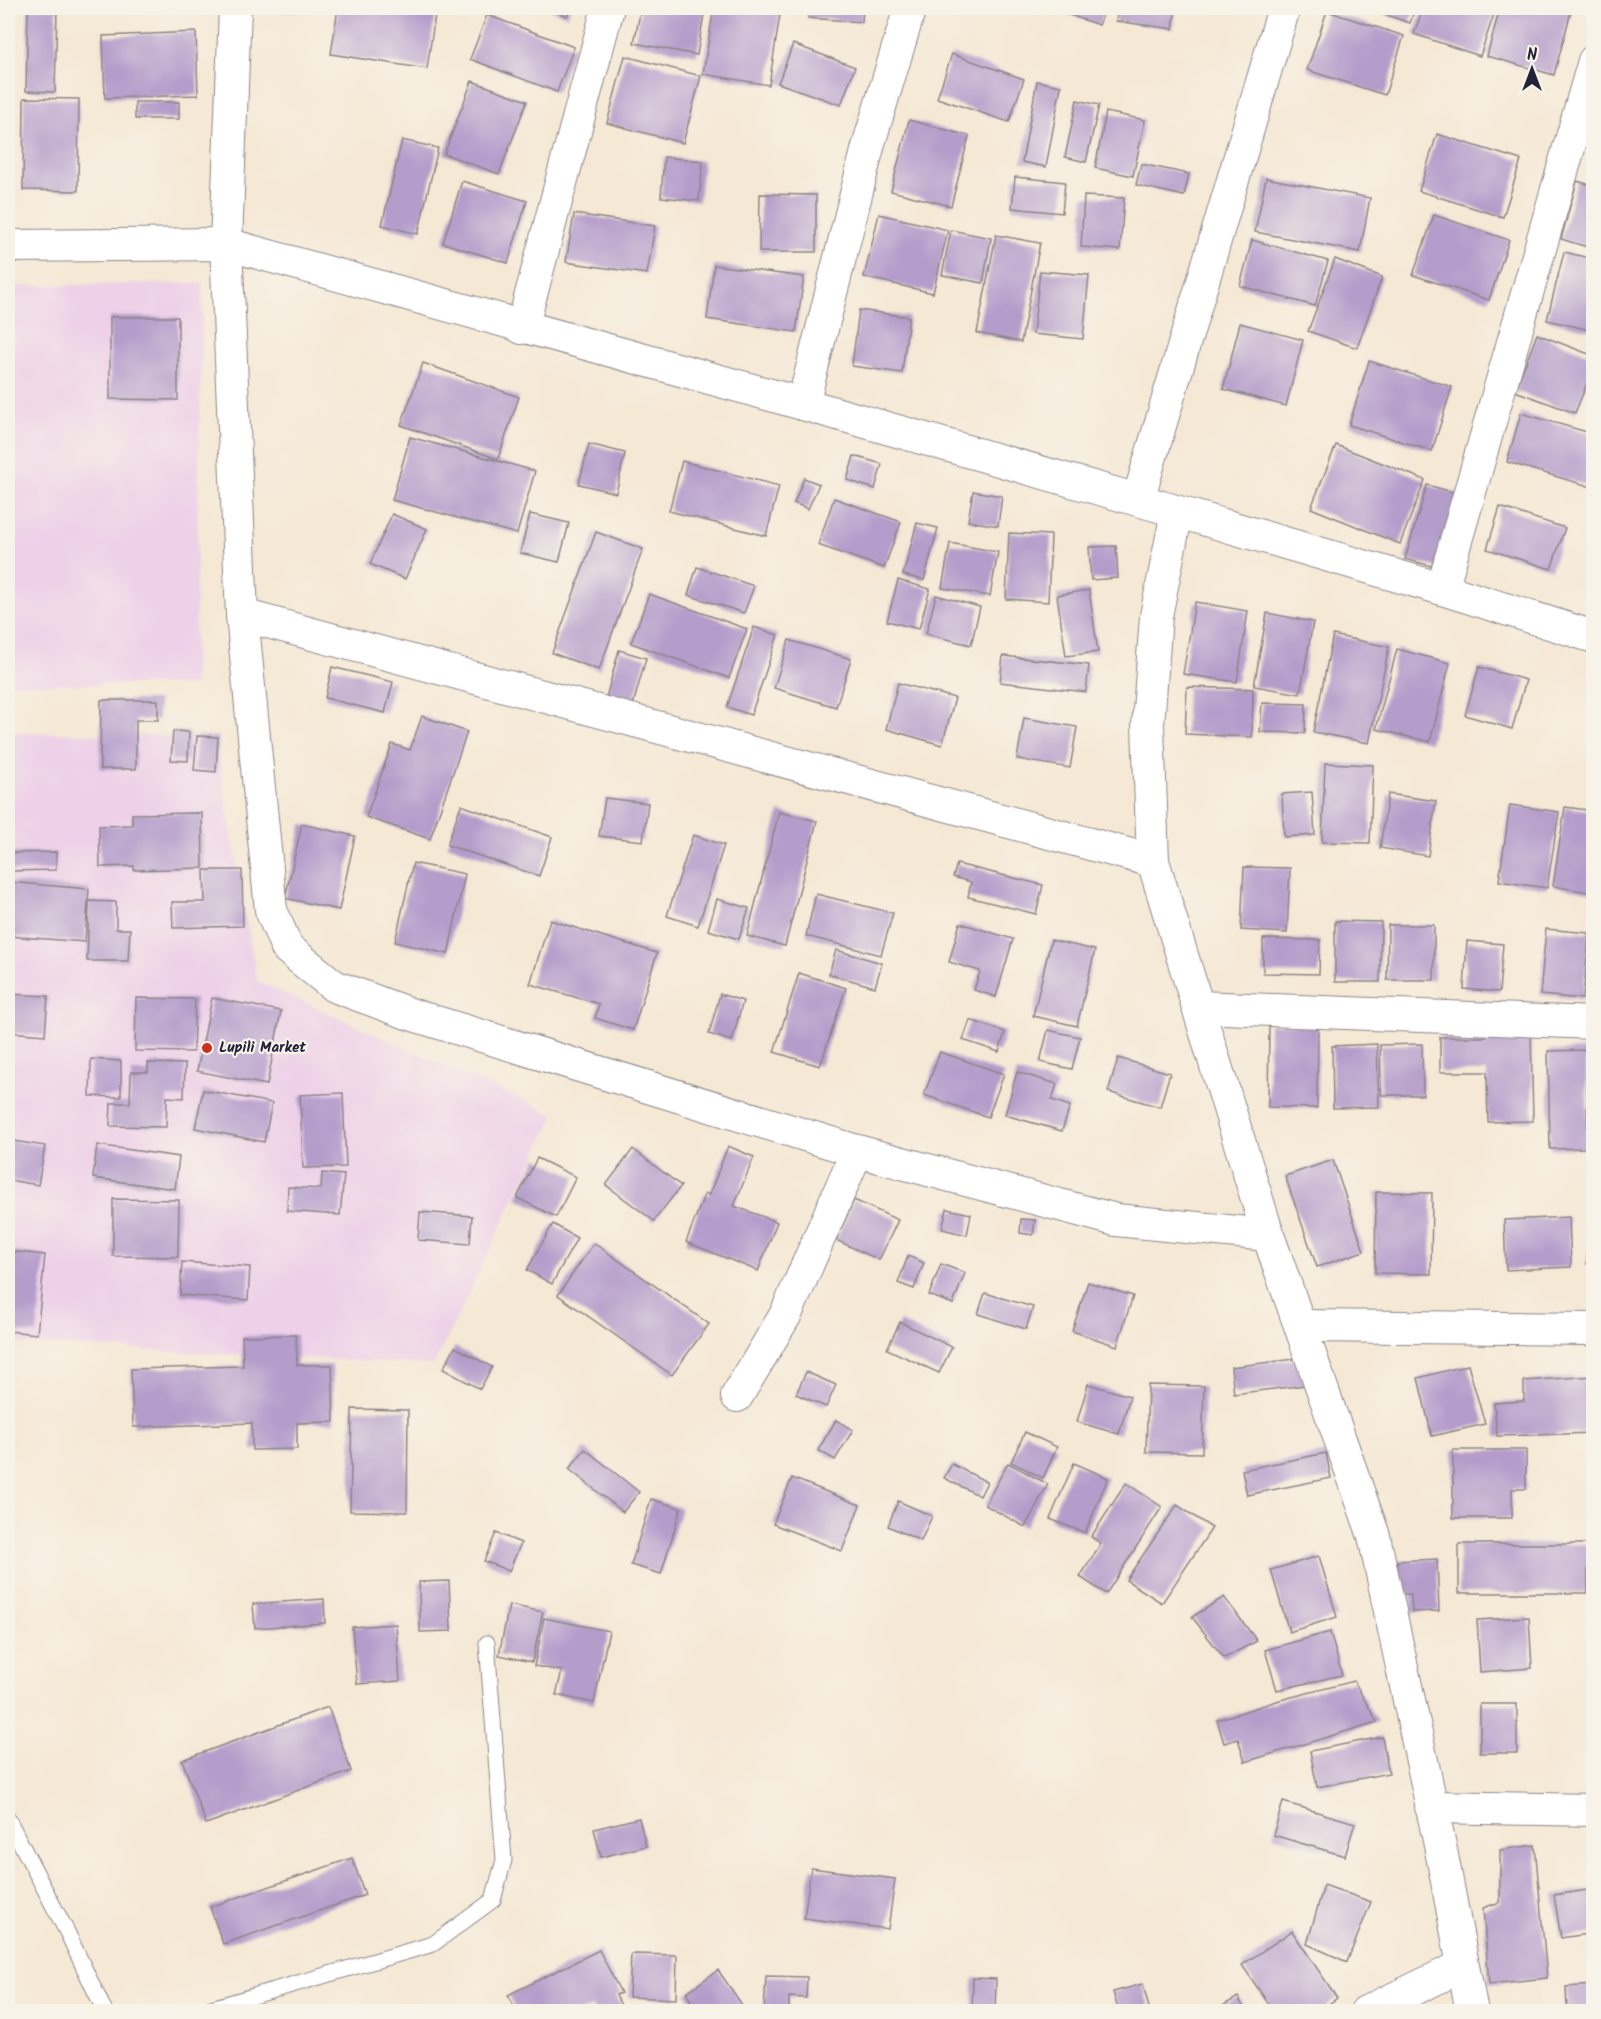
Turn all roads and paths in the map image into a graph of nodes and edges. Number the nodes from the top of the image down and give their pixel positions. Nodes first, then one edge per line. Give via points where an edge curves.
1 (235, 8) edge
2 (608, 8) edge
3 (910, 8) edge
4 (1284, 8) edge
5 (1593, 61) edge
6 (226, 244) junction
7 (8, 246) edge
8 (522, 328) junction
9 (803, 404) junction
10 (1138, 500) junction
11 (1177, 512) junction
12 (1442, 589) junction
13 (242, 615) junction
14 (1593, 637) edge
15 (1153, 861) junction
16 (1198, 1007) junction
17 (1593, 1023) edge
18 (857, 1151) junction
19 (1268, 1234) junction
20 (1302, 1326) junction
21 (1593, 1329) edge
22 (738, 1396) dead end
23 (487, 1643) dead end
24 (1431, 1807) junction
25 (1593, 1810) edge
26 (8, 1819) edge
27 (1462, 1966) junction
28 (105, 2012) edge
29 (198, 2012) edge
30 (1366, 2012) edge
31 (1472, 2012) edge

1 - 6 street
2 - 8 street
3 - 9 street via 869,143
4 - 10 street
5 - 12 street
6 - 7 street
6 - 8 street
6 - 13 street
8 - 9 street
9 - 10 street
10 - 11 street
11 - 12 street
11 - 15 street via 1156,616 1148,725
12 - 14 street
13 - 15 street
13 - 18 street via 271,910 287,948 334,986 410,1014
15 - 16 street
16 - 17 street
16 - 19 street
18 - 19 street via 1116,1220
18 - 22 street via 786,1314
19 - 20 street
20 - 21 street
20 - 24 street via 1374,1536
23 - 29 lane via 504,1860 493,1900 433,1944
24 - 25 street
24 - 27 street
26 - 28 lane
27 - 30 street
27 - 31 street

